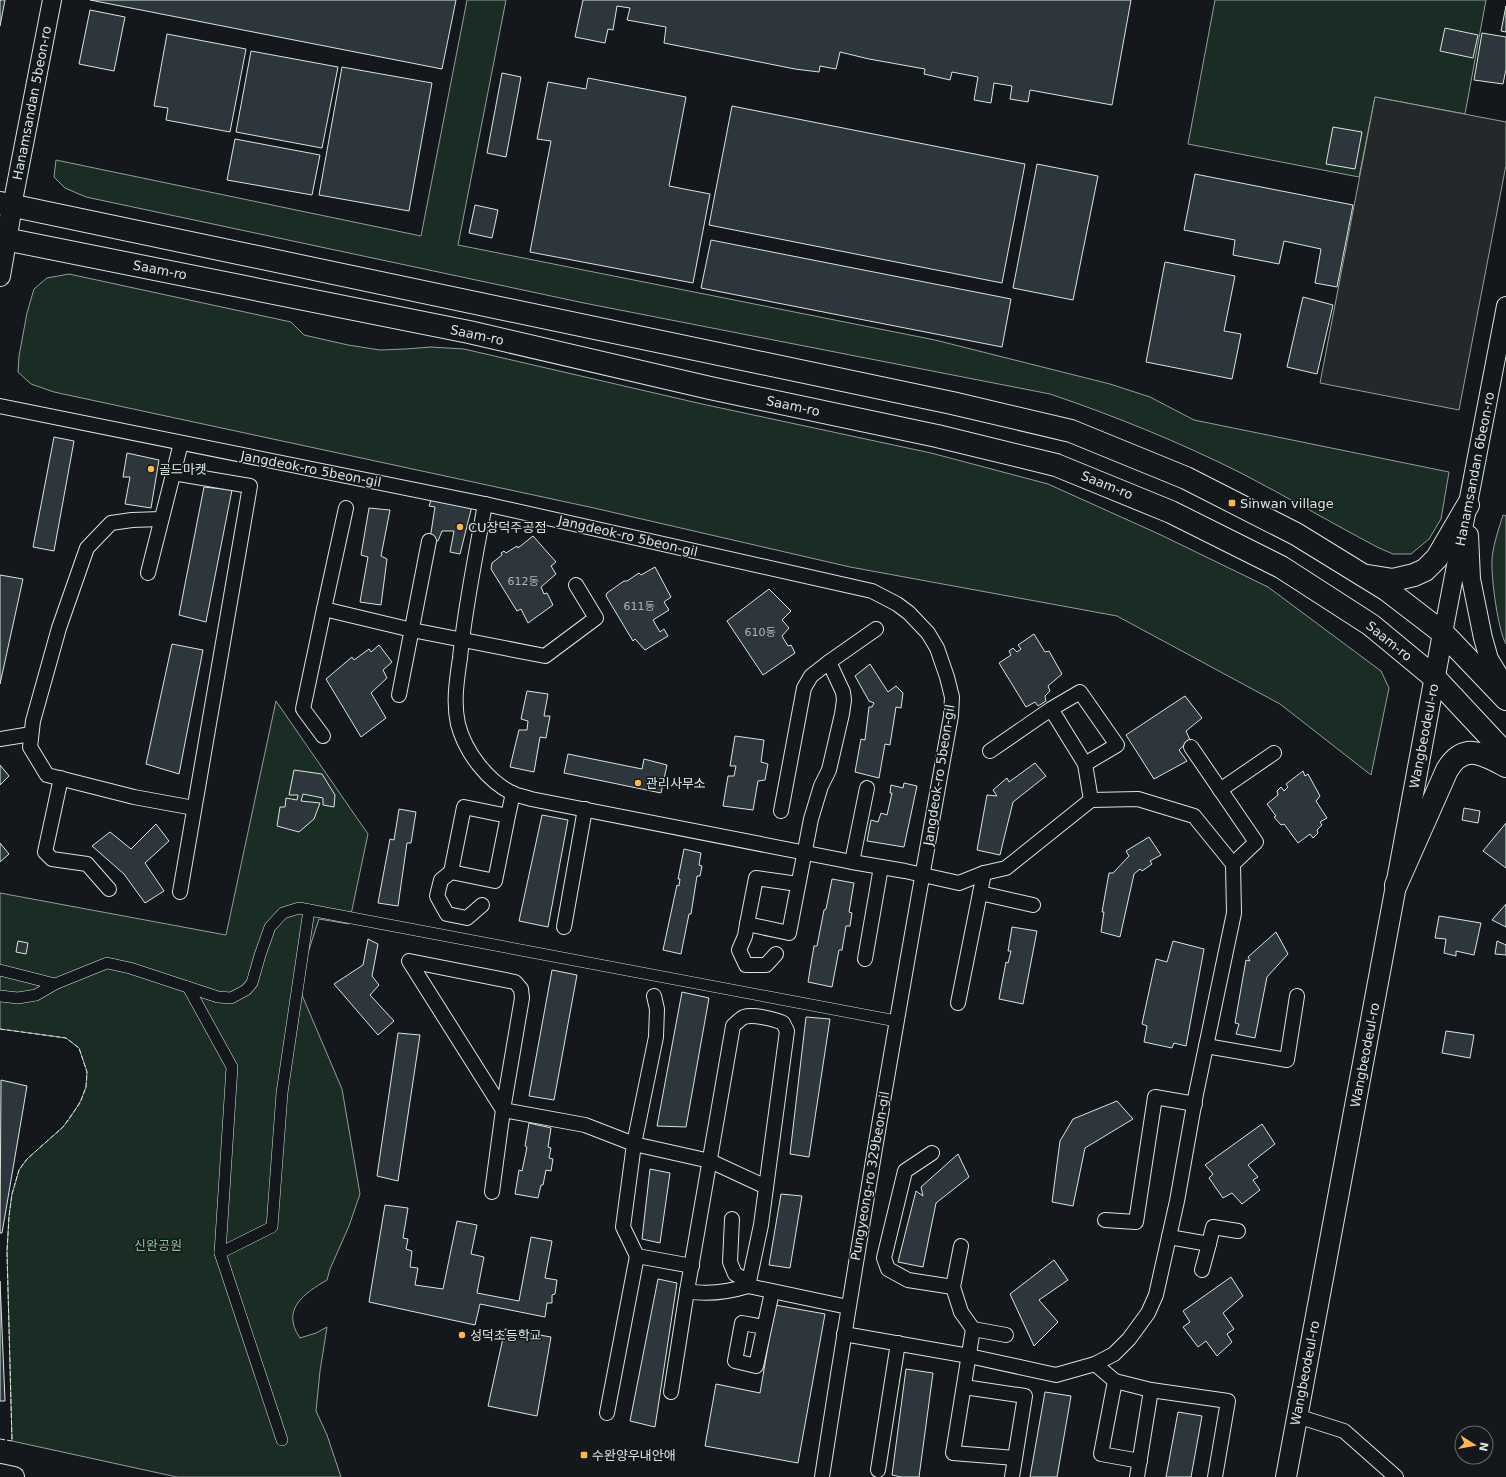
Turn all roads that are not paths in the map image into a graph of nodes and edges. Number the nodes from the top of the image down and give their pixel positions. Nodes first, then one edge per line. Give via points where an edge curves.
1 (52, 0) edge
2 (6, 204) edge
3 (3, 239) edge
4 (0, 276) edge
5 (1506, 306) edge
6 (0, 406) edge
7 (181, 443) junction
8 (173, 473) junction
9 (485, 504) junction
10 (1468, 505) junction
11 (346, 508) dead end
12 (161, 519) junction
13 (429, 541) dead end
14 (148, 573) dead end
15 (1363, 575) junction
16 (576, 585) dead end
17 (324, 609) junction
18 (876, 629) dead end
19 (412, 630) junction
20 (1443, 632) junction
21 (461, 640) junction
22 (829, 662) junction
23 (1435, 678) junction
24 (1506, 687) edge
25 (399, 695) dead end
26 (1506, 699) edge
27 (1051, 709) junction
28 (31, 734) junction
29 (323, 736) dead end
30 (0, 739) edge
31 (1191, 747) dead end
32 (990, 750) dead end
33 (1274, 752) dead end
34 (1506, 754) edge
35 (1085, 764) junction
36 (1506, 766) edge
37 (61, 778) junction
38 (867, 788) dead end
39 (1220, 790) junction
40 (513, 793) junction
41 (1091, 800) junction
42 (194, 808) junction
43 (586, 809) junction
44 (781, 811) dead end
45 (508, 816) junction
46 (804, 852) junction
47 (852, 862) junction
48 (1233, 864) junction
49 (881, 867) junction
50 (450, 872) junction
51 (984, 873) junction
52 (922, 875) junction
53 (798, 884) junction
54 (1396, 885) junction
55 (109, 889) dead end
56 (180, 892) dead end
57 (980, 893) junction
58 (482, 905) dead end
59 (1033, 905) dead end
60 (309, 910) junction
61 (747, 924) junction
62 (564, 927) dead end
63 (776, 954) dead end
64 (865, 959) dead end
65 (0, 970) edge
66 (55, 984) junction
67 (188, 987) junction
68 (0, 996) edge
69 (654, 996) dead end
70 (1297, 996) dead end
71 (958, 1003) dead end
72 (896, 1021) junction
73 (1206, 1046) junction
74 (1195, 1104) junction
75 (503, 1110) junction
76 (634, 1144) junction
77 (932, 1153) dead end
78 (710, 1161) junction
79 (766, 1187) junction
80 (492, 1192) dead end
81 (732, 1219) dead end
82 (1105, 1220) dead end
83 (1238, 1231) dead end
84 (1169, 1237) junction
85 (1209, 1244) junction
86 (961, 1246) dead end
87 (220, 1253) junction
88 (638, 1256) junction
89 (692, 1266) junction
90 (1202, 1270) dead end
91 (748, 1284) junction
92 (953, 1287) junction
93 (687, 1291) junction
94 (772, 1292) junction
95 (848, 1307) junction
96 (764, 1327) dead end
97 (973, 1329) junction
98 (844, 1334) junction
99 (1006, 1335) dead end
100 (898, 1342) junction
101 (969, 1356) junction
102 (1095, 1364) junction
103 (1115, 1381) junction
104 (964, 1387) junction
105 (1151, 1390) junction
106 (671, 1392) dead end
107 (607, 1413) dead end
108 (1297, 1416) junction
109 (282, 1440) dead end
110 (1015, 1458) junction
111 (1140, 1461) junction
112 (878, 1470) dead end
113 (0, 1474) edge
114 (14, 1477) edge
115 (822, 1477) edge
116 (1012, 1477) edge
117 (1137, 1477) edge
118 (1215, 1477) edge
119 (1286, 1477) edge
120 (1396, 1477) edge

1 - 2 street, Hanamsandan 5beon-ro
2 - 3 main road
2 - 15 main road via 952,403 1071,431 1192,482 1296,534
3 - 4 main road
3 - 23 main road, Saam-ro via 469,332 1056,464 1171,512 1281,567 1371,625
5 - 10 street, Hanamsandan 6beon-ro
6 - 7 street, Jangdeok-ro 5beon-gil
7 - 8 street
7 - 9 street, Jangdeok-ro 5beon-gil
8 - 12 street
8 - 42 street via 250,486
9 - 21 street
9 - 52 street, Jangdeok-ro 5beon-gil via 872,591 909,613 928,633 937,648 952,697 951,716
10 - 15 main road via 1437,558 1425,570 1393,580
10 - 20 street, Hanamsandan 6beon-ro
10 - 24 street via 1471,579 1483,638 1489,659
11 - 17 street
12 - 14 street
12 - 28 street via 111,523 88,548 59,628
13 - 19 street
15 - 20 main road
16 - 21 street via 596,618 545,656
17 - 19 street
17 - 29 street via 303,709
18 - 22 street
19 - 21 street
19 - 25 street
20 - 23 main road, Wangbeodeul-ro
20 - 26 main road
21 - 40 street via 456,684 458,725 477,764 496,782
22 - 44 street via 811,676 804,688
22 - 46 street via 843,692 844,700 829,770 815,805
23 - 34 main road, Saam-ro
23 - 54 main road, Wangbeodeul-ro
27 - 32 street
27 - 35 street
27 - 35 street via 1080,692 1117,745
28 - 30 street
28 - 37 street via 30,747 47,775
31 - 39 street
33 - 39 street
35 - 41 street
36 - 54 main road via 1475,753 1462,754 1451,762
37 - 42 street via 134,797
37 - 55 street via 46,852 52,859 87,864
38 - 47 street
39 - 48 street via 1256,842
40 - 43 street via 531,799
40 - 45 street
41 - 48 street via 1138,799 1194,816
41 - 51 street via 1006,868
42 - 56 street
43 - 46 street
43 - 62 street
45 - 50 street via 464,807
45 - 50 street via 495,881
46 - 47 street
46 - 53 street
47 - 49 street
48 - 73 street via 1234,913
49 - 52 street
49 - 64 street
50 - 58 street via 441,880 437,896 448,914 466,918
51 - 52 street via 958,883
51 - 57 street
52 - 72 street, Pungyeong-ro 329beon-gil
53 - 61 street via 756,878
53 - 61 street via 789,933
54 - 108 main road, Wangbeodeul-ro
57 - 59 street
57 - 71 street
60 - 67 street via 299,908 282,913 270,926 252,983 246,990 231,998 218,997
60 - 72 street
60 - 87 street via 282,1093 272,1227
61 - 63 street via 739,950 746,965 766,965
65 - 66 street
66 - 67 street via 107,963
66 - 68 street via 36,995 18,998
67 - 87 street via 232,1066
69 - 76 street via 657,1009 656,1037
70 - 73 street via 1287,1060
72 - 95 street, Pungyeong-ro 329beon-gil
73 - 74 street
74 - 82 street via 1155,1097 1136,1222
74 - 84 street
75 - 75 street via 522,998 521,989 516,982 408,961
75 - 76 street via 585,1125
75 - 80 street
76 - 78 street
76 - 88 street via 623,1227
77 - 92 street via 905,1171 884,1258 888,1268 908,1280
78 - 79 street
78 - 79 street via 734,1026 744,1017 783,1023 787,1031 786,1044
78 - 89 street
79 - 91 street
81 - 91 street via 730,1262 735,1274
83 - 85 street via 1213,1227
84 - 85 street
84 - 102 street via 1156,1295 1148,1313 1114,1354
85 - 90 street
86 - 92 street
87 - 109 street
88 - 89 street
88 - 107 street
89 - 93 street
91 - 93 street via 727,1292
91 - 94 street
92 - 97 street via 962,1312
93 - 106 street
94 - 95 street
94 - 96 street
95 - 98 street, Pungyeong-ro 329beon-gil
97 - 99 street
97 - 101 street
98 - 100 street
98 - 115 street, Pungyeong-ro 329beon-gil
100 - 101 street
100 - 112 street
101 - 102 street via 1056,1375
101 - 104 street
102 - 103 street
103 - 105 street
103 - 111 street via 1101,1454
104 - 110 street via 1025,1396
104 - 110 street via 953,1453
105 - 111 street
105 - 118 street via 1228,1401
108 - 119 main road, Wangbeodeul-ro
108 - 120 street via 1344,1431
110 - 116 street
111 - 117 street
113 - 114 main road

